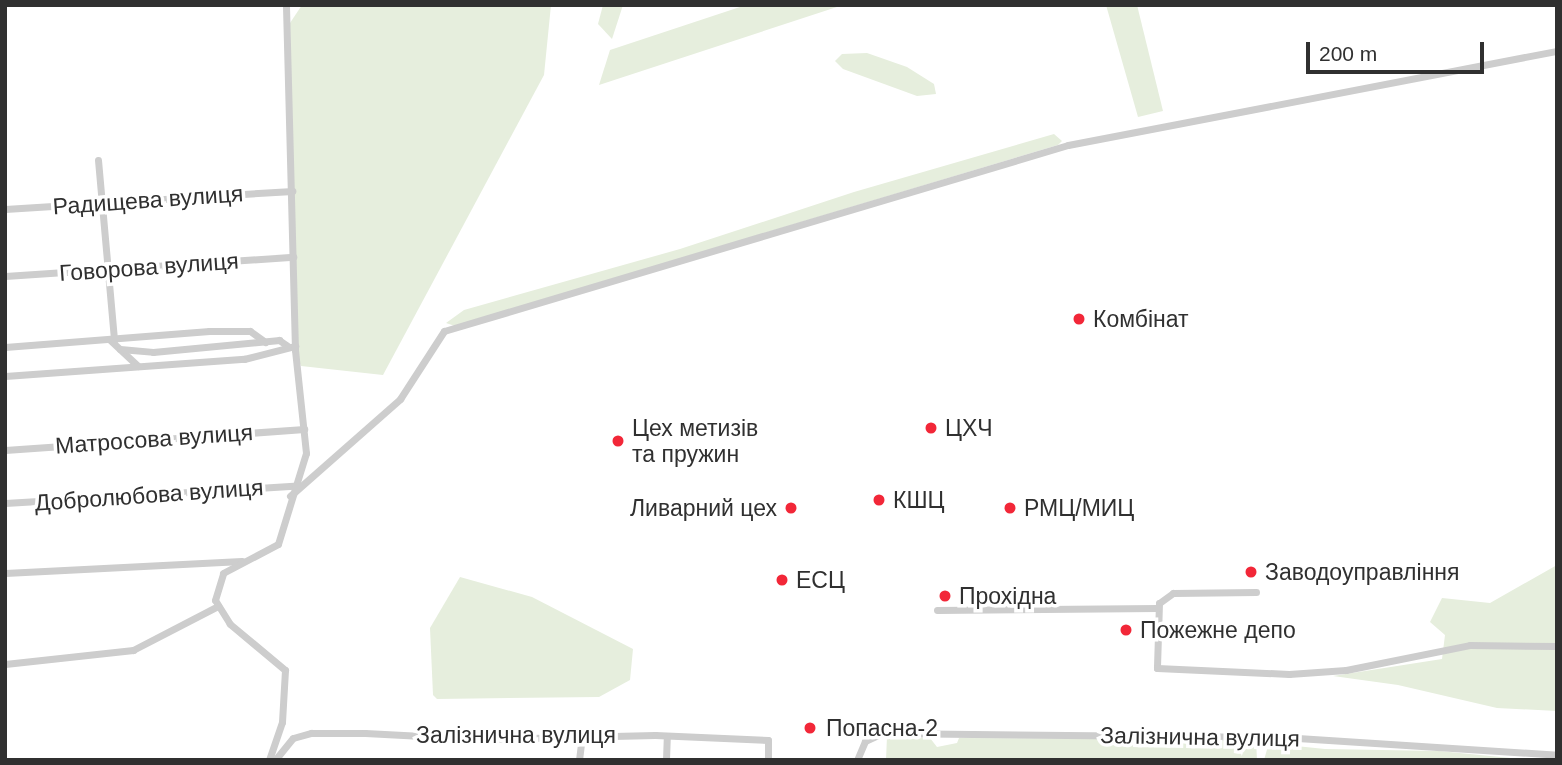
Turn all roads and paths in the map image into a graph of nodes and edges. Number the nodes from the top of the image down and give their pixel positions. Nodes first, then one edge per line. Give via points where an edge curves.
1 (286, 5) edge
2 (1557, 51) edge
3 (98, 160) dead end
4 (292, 191) junction
5 (100, 202) junction
6 (5, 209) edge
7 (293, 257) junction
8 (106, 271) junction
9 (5, 276) edge
10 (112, 340) junction
11 (265, 342) junction
12 (5, 347) edge
13 (292, 347) junction
14 (120, 349) junction
15 (138, 366) junction
16 (5, 376) edge
17 (304, 429) junction
18 (5, 450) edge
19 (293, 485) junction
20 (290, 496) junction
21 (5, 503) edge
22 (242, 561) junction
23 (211, 562) junction
24 (5, 573) edge
25 (222, 576) junction
26 (1256, 592) dead end
27 (218, 606) junction
28 (1158, 608) junction
29 (937, 610) dead end
30 (1557, 646) edge
31 (5, 664) edge
32 (582, 735) junction
33 (667, 736) junction
34 (1557, 755) edge
35 (269, 760) edge
36 (275, 760) edge
37 (579, 760) edge
38 (666, 760) edge
39 (768, 760) edge
40 (857, 760) edge

1 - 4 street
2 - 20 street via 1068,145 444,331 400,399
3 - 5 street
4 - 5 street, Радищева вулиця
4 - 7 street
5 - 6 street, Радищева вулиця
5 - 8 street
7 - 8 street, Говорова вулиця
7 - 13 street
8 - 9 street, Говорова вулиця
8 - 10 street
10 - 11 street via 250,331
10 - 12 street
10 - 14 street
11 - 13 street via 279,341
11 - 14 street via 153,352
13 - 15 street via 244,359
13 - 17 street
14 - 15 street
15 - 16 street
17 - 18 street, Матросова вулиця
17 - 19 street via 306,453
19 - 20 street
19 - 21 street, Добролюбова вулиця
20 - 22 street via 278,544
22 - 23 street
22 - 25 street
23 - 24 street
23 - 25 street
25 - 27 street via 215,600
26 - 28 street via 1173,593
27 - 31 street via 133,650
27 - 35 street via 230,624 285,670 282,722
28 - 29 street
28 - 30 street via 1157,668 1289,674 1346,670 1470,645
32 - 33 street, Залізнична вулиця
32 - 36 street, Залізнична вулиця via 480,739 311,733 293,738
32 - 37 street
33 - 38 street
33 - 39 street, Залізнична вулиця via 768,740
34 - 40 street, Залізнична вулиця via 1282,737 882,733 865,741

